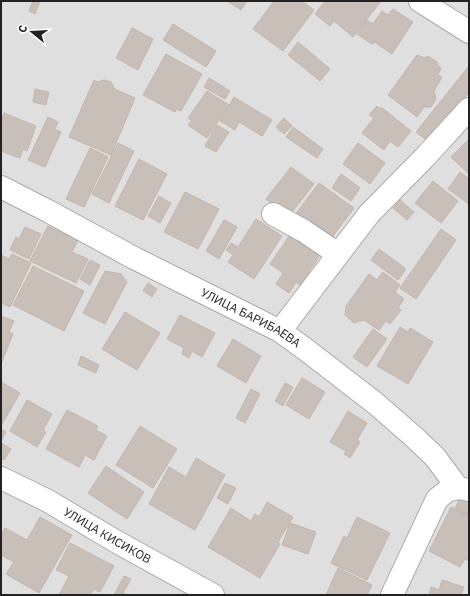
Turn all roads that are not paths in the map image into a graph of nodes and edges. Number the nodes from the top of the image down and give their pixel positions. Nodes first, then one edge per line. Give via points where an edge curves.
1 (420, 1) edge
2 (469, 32) edge
3 (469, 109) edge
4 (1, 187) edge
5 (273, 214) dead end
6 (338, 254) junction
7 (280, 331) junction
8 (435, 457) junction
9 (1, 478) edge
10 (463, 489) edge
11 (437, 498) junction
12 (213, 595) edge
13 (392, 595) edge

1 - 2 street
3 - 6 street via 369,214
4 - 7 street, УЛИЦА БАРИБАЕВА via 134,258
5 - 6 street
6 - 7 street
7 - 8 street, УЛИЦА БАРИБАЕВА via 375,403
8 - 10 street, УЛИЦА БАРИБАЕВА
8 - 11 street
9 - 12 street, УЛИЦА КИСИКОВ via 48,501
10 - 11 street via 447,491
11 - 13 street

